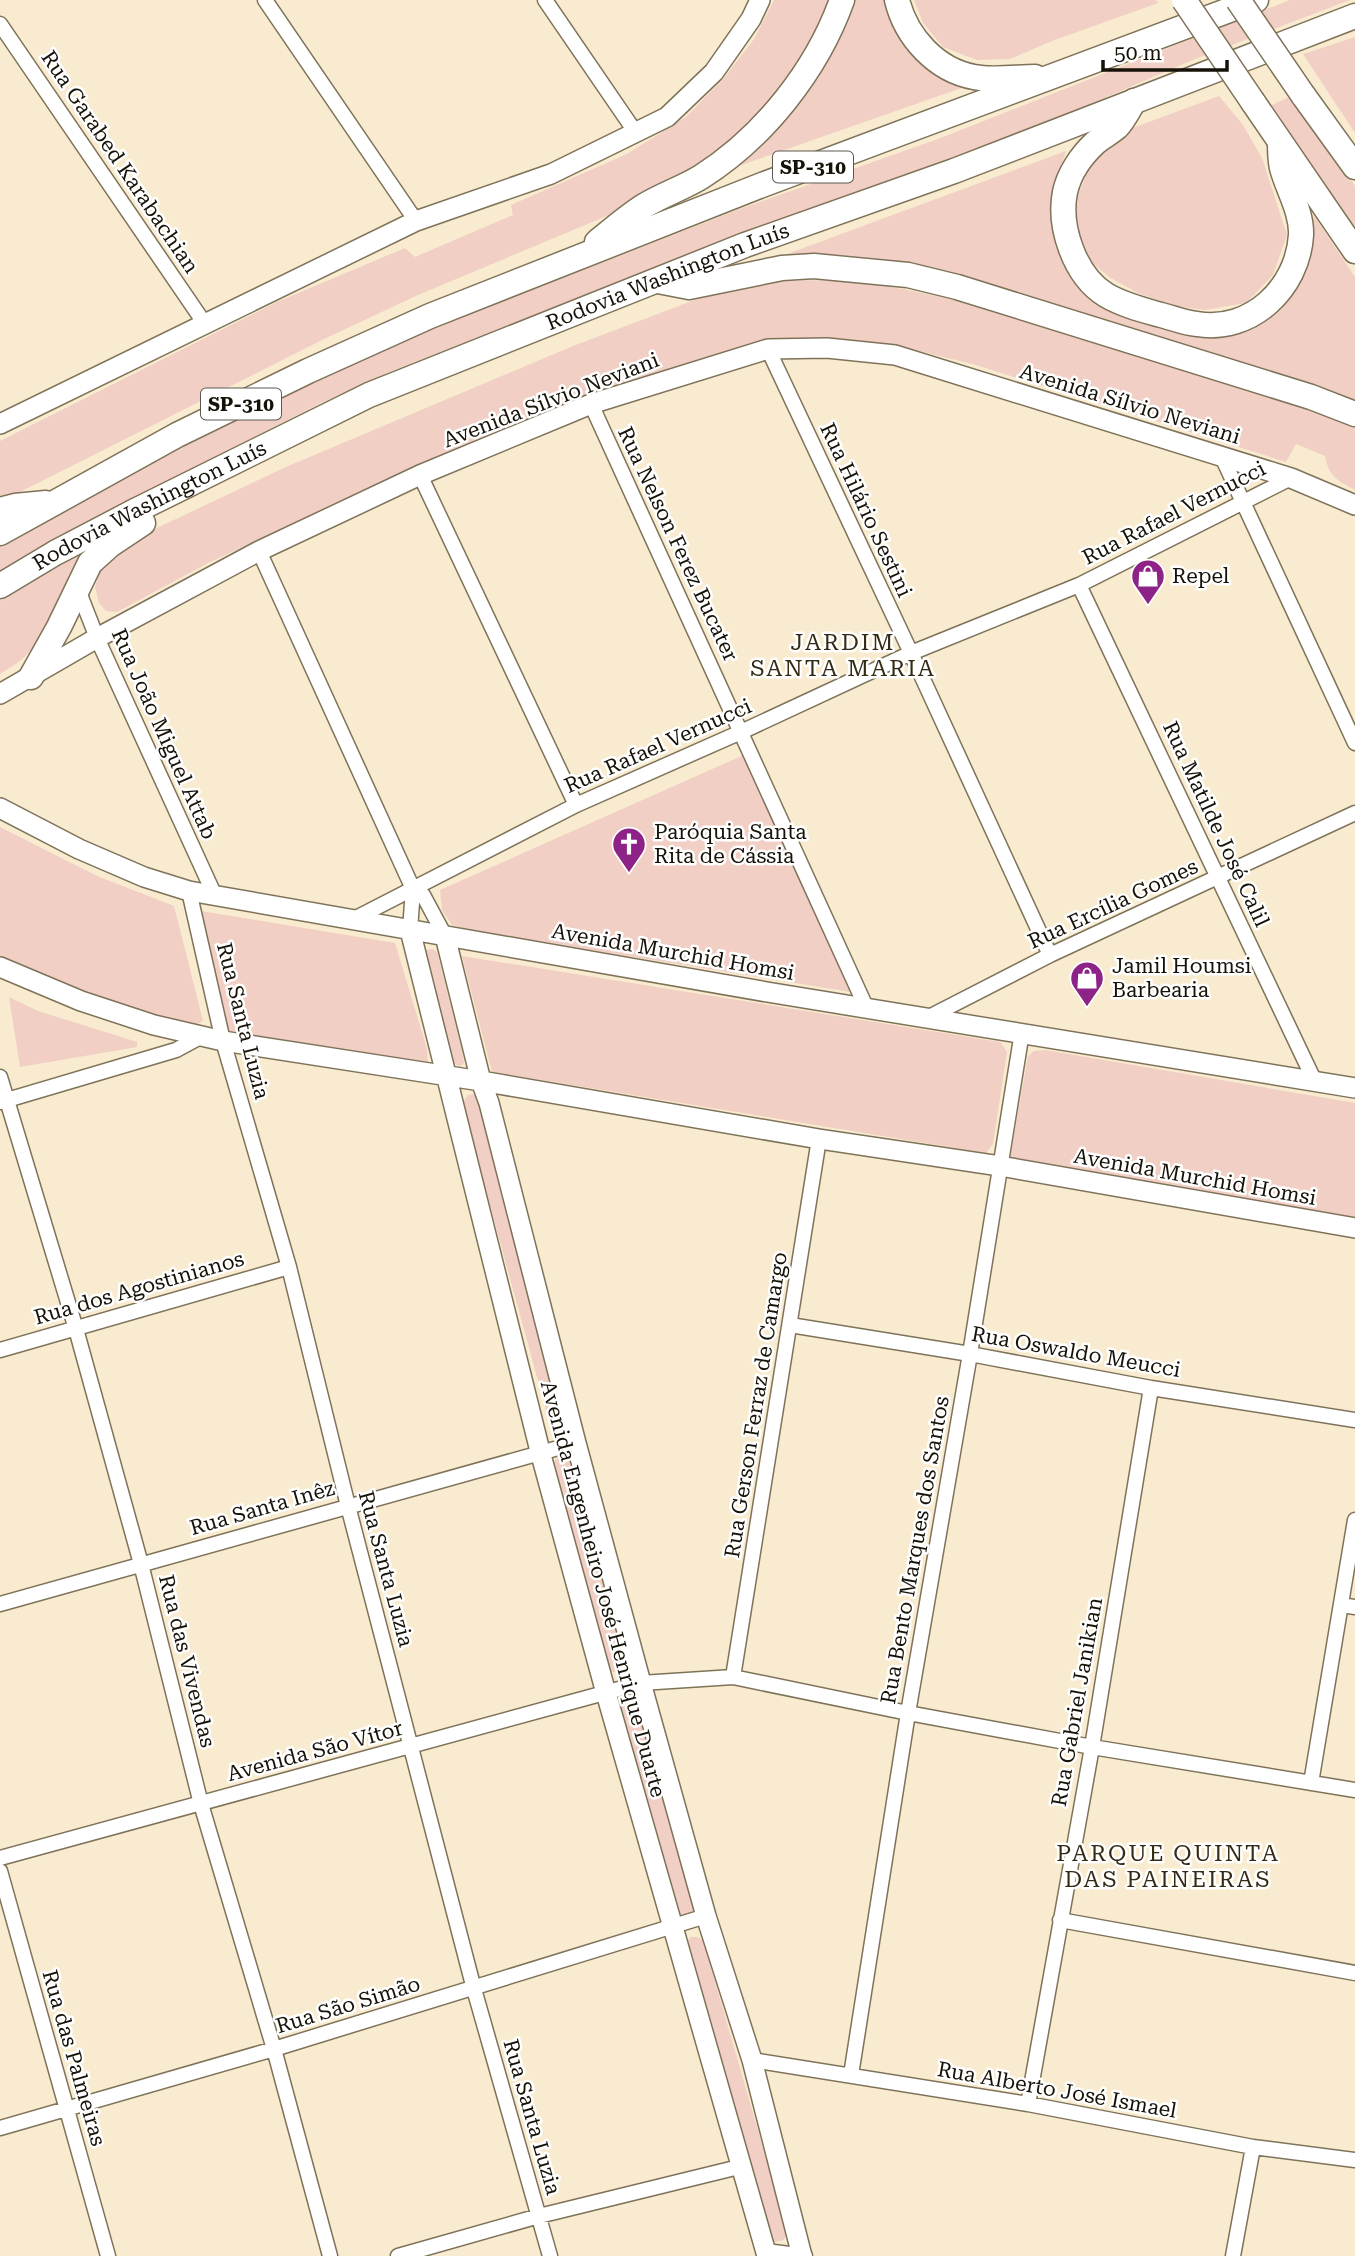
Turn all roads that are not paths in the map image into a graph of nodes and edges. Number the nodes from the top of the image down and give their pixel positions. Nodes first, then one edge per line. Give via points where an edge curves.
1 (265, 0) edge
2 (545, 0) edge
3 (760, 0) edge
4 (842, 0) edge
5 (897, 0) edge
6 (1184, 0) edge
7 (1238, 0) edge
8 (1256, 0) edge
9 (1355, 16) edge
10 (0, 24) edge
11 (1053, 77) junction
12 (1134, 101) junction
13 (636, 133) junction
14 (1280, 142) junction
15 (1353, 162) edge
16 (416, 221) junction
17 (1355, 251) edge
18 (574, 260) junction
19 (659, 281) junction
20 (205, 324) junction
21 (768, 349) junction
22 (591, 404) junction
23 (1355, 414) edge
24 (0, 424) edge
25 (1222, 457) junction
26 (420, 475) junction
27 (1291, 478) junction
28 (197, 482) junction
29 (57, 502) junction
30 (1242, 502) junction
31 (1355, 505) edge
32 (0, 510) edge
33 (0, 533) edge
34 (259, 551) junction
35 (1079, 585) junction
36 (0, 586) edge
37 (77, 587) junction
38 (97, 639) junction
39 (911, 653) junction
40 (31, 677) junction
41 (0, 694) edge
42 (741, 732) junction
43 (1355, 743) edge
44 (576, 805) junction
45 (0, 808) edge
46 (1355, 813) edge
47 (1219, 878) junction
48 (413, 889) junction
49 (189, 891) junction
50 (215, 896) junction
51 (352, 920) junction
52 (410, 930) junction
53 (445, 936) junction
54 (1050, 956) junction
55 (0, 967) edge
56 (866, 1007) junction
57 (929, 1017) junction
58 (1022, 1032) junction
59 (202, 1036) junction
60 (223, 1041) junction
61 (446, 1076) junction
62 (0, 1077) edge
63 (481, 1081) junction
64 (1315, 1082) junction
65 (1355, 1088) edge
66 (3, 1101) edge
67 (819, 1139) junction
68 (1000, 1166) junction
69 (1355, 1228) edge
70 (289, 1267) junction
71 (790, 1325) junction
72 (76, 1329) junction
73 (0, 1350) edge
74 (970, 1354) junction
75 (1151, 1388) junction
76 (1355, 1420) edge
77 (576, 1443) junction
78 (541, 1455) junction
79 (348, 1506) junction
80 (1355, 1521) edge
81 (141, 1564) junction
82 (0, 1604) edge
83 (1348, 1606) edge
84 (733, 1677) junction
85 (641, 1683) junction
86 (606, 1693) junction
87 (908, 1713) junction
88 (411, 1746) junction
89 (1092, 1747) junction
90 (1311, 1783) junction
91 (1355, 1790) edge
92 (201, 1804) junction
93 (0, 1858) edge
94 (0, 1871) edge
95 (706, 1916) junction
96 (1060, 1920) junction
97 (672, 1928) junction
98 (1355, 1973) edge
99 (474, 1989) junction
100 (274, 2049) junction
101 (752, 2060) junction
102 (851, 2075) junction
103 (1028, 2105) junction
104 (66, 2109) junction
105 (0, 2128) edge
106 (1253, 2147) junction
107 (1355, 2160) edge
108 (743, 2166) junction
109 (539, 2216) junction
110 (766, 2254) edge
111 (108, 2256) edge
112 (330, 2256) edge
113 (398, 2256) edge
114 (550, 2256) edge
115 (803, 2256) edge
116 (1233, 2256) edge

1 - 16 street
2 - 13 street
3 - 13 main road via 714,72 667,117
4 - 18 highway via 815,58 744,144 701,177 643,207
5 - 11 highway via 908,30 926,52 948,68 975,78
6 - 14 highway, bridge
7 - 15 highway, bridge
8 - 11 highway, SP-310
9 - 12 highway, Rodovia Washington Luís / SP-310
10 - 20 street, Rua Garabed Karabachian
11 - 18 highway, SP-310
12 - 14 highway via 1118,126 1094,144 1074,168 1062,221 1085,274 1104,294 1133,307 1199,325 1231,323 1259,312 1280,291 1295,264 1301,234 1282,167
12 - 19 highway, Rodovia Washington Luís / SP-310
13 - 16 main road via 551,174
14 - 17 highway
16 - 20 main road
18 - 29 highway, SP-310 via 430,316 308,371 177,435
19 - 23 highway via 690,287 814,266 908,275
19 - 28 highway, Rodovia Washington Luís / SP-310 via 369,395
20 - 24 main road
21 - 22 main road, Avenida Sílvio Neviani
21 - 25 main road, Avenida Sílvio Neviani via 827,348 895,355
21 - 39 street, Rua Hilário Sestini
22 - 26 main road, Avenida Sílvio Neviani
22 - 42 street, Rua Nelson Ferez Bucater
25 - 27 main road, Avenida Sílvio Neviani
25 - 30 street
26 - 34 main road, Avenida Sílvio Neviani
26 - 44 street
27 - 30 street, Rua Rafael Vernucci
27 - 31 main road, Avenida Sílvio Neviani
28 - 36 highway, Rodovia Washington Luís / SP-310 via 55,553
28 - 37 highway via 110,545 90,563
29 - 32 highway
29 - 33 highway, SP-310
30 - 35 street, Rua Rafael Vernucci
30 - 43 street
34 - 38 main road, Avenida Sílvio Neviani
34 - 48 street
35 - 39 street, Rua Rafael Vernucci
35 - 47 street, Rua Matilde José Calil
37 - 38 street, Rua João Miguel Attab
37 - 40 highway
38 - 40 main road, Avenida Sílvio Neviani
38 - 50 street, Rua João Miguel Attab
39 - 42 street, Rua Rafael Vernucci
39 - 54 street, Rua Hilário Sestini
40 - 41 main road, Avenida Sílvio Neviani
42 - 44 street, Rua Rafael Vernucci
42 - 56 street, Rua Nelson Ferez Bucater
44 - 48 street, Rua Rafael Vernucci
45 - 49 main road, Avenida Murchid Homsi via 79,849
46 - 47 street, Rua Ercília Gomes
47 - 54 street, Rua Ercília Gomes
47 - 64 street, Rua Matilde José Calil
48 - 51 street, Rua Rafael Vernucci
48 - 52 street
48 - 53 street via 423,895
49 - 50 main road, Avenida Murchid Homsi
49 - 60 street, Rua Santa Luzia
50 - 51 main road, Avenida Murchid Homsi
51 - 52 main road, Avenida Murchid Homsi
52 - 53 main road, Avenida Murchid Homsi
52 - 61 main road, Avenida Engenheiro José Henrique Duarte
53 - 56 main road, Avenida Murchid Homsi
53 - 63 main road, Avenida Engenheiro José Henrique Duarte
54 - 57 street, Rua Ercília Gomes
55 - 59 main road, Avenida Murchid Homsi via 154,1026
56 - 57 main road, Avenida Murchid Homsi
57 - 58 main road, Avenida Murchid Homsi
58 - 64 main road, Avenida Murchid Homsi
58 - 68 street, Rua Bento Marques dos Santos
59 - 60 main road, Avenida Murchid Homsi
59 - 66 street via 176,1050
60 - 61 main road, Avenida Murchid Homsi
60 - 70 street, Rua Santa Luzia
61 - 63 main road, Avenida Murchid Homsi
61 - 78 main road, Avenida Engenheiro José Henrique Duarte
62 - 66 street, Rua das Vivendas
63 - 67 main road, Avenida Murchid Homsi
63 - 77 main road, Avenida Engenheiro José Henrique Duarte
64 - 65 main road, Avenida Murchid Homsi
66 - 72 street, Rua das Vivendas
67 - 68 main road, Avenida Murchid Homsi
67 - 71 street, Rua Gerson Ferraz de Camargo
68 - 69 main road, Avenida Murchid Homsi
68 - 74 street, Rua Bento Marques dos Santos
70 - 72 street, Rua dos Agostinianos
70 - 79 street, Rua Santa Luzia
71 - 74 street, Rua Oswaldo Meucci
71 - 84 street, Rua Gerson Ferraz de Camargo
72 - 73 street, Rua dos Agostinianos
72 - 81 street, Rua das Vivendas
74 - 75 street, Rua Oswaldo Meucci
74 - 87 street, Rua Bento Marques dos Santos
75 - 76 street, Rua Oswaldo Meucci
75 - 89 street, Rua Gabriel Janikian
77 - 78 street, Rua Santa Inêz
77 - 85 main road, Avenida Engenheiro José Henrique Duarte
78 - 79 street, Rua Santa Inêz
78 - 86 main road, Avenida Engenheiro José Henrique Duarte
79 - 81 street, Rua Santa Inêz
79 - 88 street, Rua Santa Luzia
80 - 83 street
81 - 82 street, Rua Santa Inêz
81 - 92 street, Rua das Vivendas
83 - 90 street
84 - 85 street, Avenida São Vítor
84 - 87 street, Avenida São Vítor
85 - 86 street, Avenida São Vítor
85 - 95 main road, Avenida Engenheiro José Henrique Duarte
86 - 88 street, Avenida São Vítor
86 - 97 main road, Avenida Engenheiro José Henrique Duarte
87 - 89 street, Avenida São Vítor
87 - 102 street, Rua Bento Marques dos Santos
88 - 92 street, Avenida São Vítor
88 - 99 street, Rua Santa Luzia
89 - 90 street, Avenida São Vítor
89 - 96 street, Rua Gabriel Janikian
90 - 91 street, Avenida São Vítor
92 - 93 street, Avenida São Vítor
92 - 100 street, Rua das Vivendas
94 - 104 street, Rua das Palmeiras
95 - 97 street, Rua São Simão
95 - 101 main road, Avenida Engenheiro José Henrique Duarte
96 - 98 street
96 - 103 street, Rua Gabriel Janikian
97 - 99 street, Rua São Simão
97 - 108 main road, Avenida Engenheiro José Henrique Duarte
99 - 100 street, Rua São Simão
99 - 109 street, Rua Santa Luzia
100 - 104 street, Rua São Simão
100 - 112 street, Rua das Vivendas
101 - 102 street, Rua Alberto José Ismael
101 - 115 main road, Avenida Engenheiro José Henrique Duarte
102 - 103 street, Rua Alberto José Ismael
103 - 106 street, Rua Alberto José Ismael
104 - 105 street, Rua São Simão
104 - 111 street, Rua das Palmeiras
106 - 107 street, Rua Alberto José Ismael
106 - 116 street
108 - 109 street
108 - 110 main road, Avenida Engenheiro José Henrique Duarte
109 - 113 street
109 - 114 street, Rua Santa Luzia
110 - 115 street

